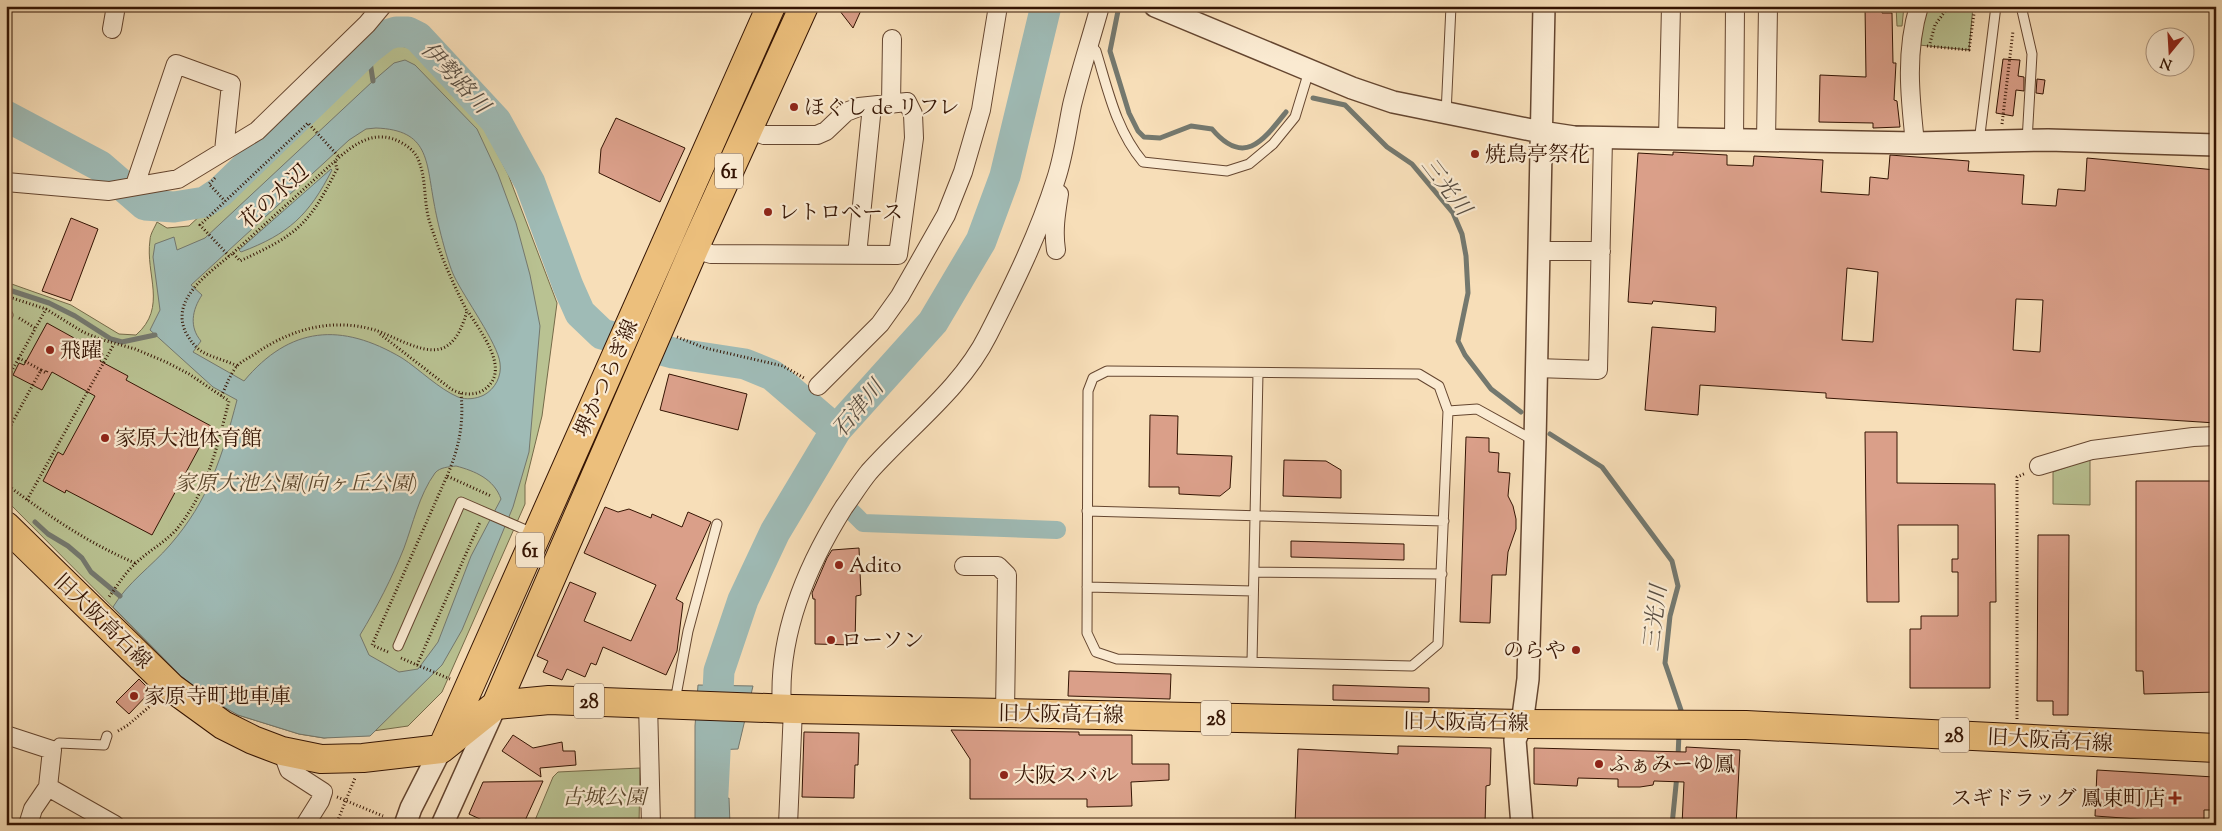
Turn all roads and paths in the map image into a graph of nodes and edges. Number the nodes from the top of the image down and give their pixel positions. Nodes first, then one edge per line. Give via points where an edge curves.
1 (116, 6) edge
2 (382, 6) edge
3 (771, 6) edge
4 (804, 6) edge
5 (998, 6) edge
6 (1100, 6) edge
7 (1155, 6) edge
8 (1452, 6) edge
9 (1544, 6) edge
10 (1671, 6) edge
11 (1735, 6) edge
12 (1768, 6) edge
13 (1919, 6) edge
14 (1948, 6) edge
15 (1975, 6) edge
16 (1996, 6) edge
17 (2021, 6) edge
18 (2012, 25) dead end
19 (112, 29) dead end
20 (892, 39) dead end
21 (1090, 43) junction
22 (1911, 45) junction
23 (1930, 46) junction
24 (1309, 71) junction
25 (891, 104) junction
26 (872, 106) junction
27 (1446, 114) junction
28 (2001, 128) dead end
29 (748, 129) junction
30 (1541, 132) junction
31 (1603, 138) junction
32 (1668, 139) junction
33 (1734, 141) junction
34 (2027, 141) junction
35 (1766, 142) junction
36 (1979, 142) junction
37 (1915, 144) junction
38 (2216, 145) edge
39 (224, 151) junction
40 (339, 157) junction
41 (335, 161) junction
42 (1057, 177) junction
43 (6, 182) edge
44 (209, 184) dead end
45 (135, 185) junction
46 (225, 200) junction
47 (694, 249) junction
48 (1056, 250) dead end
49 (1601, 251) junction
50 (1539, 252) junction
51 (233, 253) junction
52 (857, 255) junction
53 (229, 256) junction
54 (6, 296) edge
55 (46, 309) junction
56 (468, 311) junction
57 (7, 316) edge
58 (35, 328) junction
59 (375, 330) junction
60 (114, 344) junction
61 (659, 344) junction
62 (19, 358) junction
63 (237, 366) junction
64 (1536, 368) junction
65 (48, 369) dead end
66 (41, 370) junction
67 (1258, 373) junction
68 (6, 381) edge
69 (818, 386) joint
70 (461, 393) junction
71 (221, 396) junction
72 (1448, 410) junction
73 (6, 420) edge
74 (12, 423) junction
75 (2216, 436) edge
76 (6, 442) edge
77 (1535, 442) junction
78 (2039, 466) joint
79 (447, 476) dead end
80 (6, 484) edge
81 (27, 500) junction
82 (1087, 511) junction
83 (1255, 516) junction
84 (1444, 521) junction
85 (717, 524) dead end
86 (6, 526) edge
87 (527, 530) junction
88 (135, 563) junction
89 (964, 566) dead end
90 (1254, 572) junction
91 (1442, 574) junction
92 (1087, 587) junction
93 (1253, 591) junction
94 (108, 600) dead end
95 (398, 646) dead end
96 (1252, 662) junction
97 (417, 665) dead end
98 (453, 680) dead end
99 (172, 688) junction
100 (668, 703) junction
101 (496, 705) junction
102 (780, 708) junction
103 (1005, 713) junction
104 (1522, 724) junction
105 (2016, 727) dead end
106 (6, 736) edge
107 (107, 736) joint
108 (2216, 748) edge
109 (52, 750) junction
110 (441, 750) junction
111 (282, 751) junction
112 (356, 776) dead end
113 (48, 787) junction
114 (323, 792) junction
115 (346, 801) junction
116 (383, 816) dead end
117 (338, 824) edge
118 (28, 825) edge
119 (115, 825) edge
120 (305, 825) edge
121 (321, 825) edge
122 (405, 825) edge
123 (442, 825) edge
124 (651, 825) edge
125 (788, 825) edge
126 (1522, 825) edge

1 - 19 street
2 - 39 street via 257,131
3 - 87 main road, 堺かつらぎ線 / 61 via 623,339
4 - 29 main road, 堺かつらぎ線 / 61
5 - 69 street via 981,110 963,172 946,215 900,296 880,324
6 - 21 street
7 - 24 street
8 - 27 lane
9 - 30 street
10 - 32 street
11 - 33 street
12 - 35 street
13 - 22 street
14 - 23 path via 1935,25
15 - 23 path via 1969,50
16 - 36 lane
17 - 34 lane via 2032,54
18 - 28 path
20 - 25 street
21 - 24 lane via 1096,51 1118,123 1143,162 1228,171 1249,164 1274,144 1294,117
21 - 42 street
22 - 23 path
22 - 37 street via 1908,69
24 - 27 street via 1393,102
25 - 26 street
25 - 52 street via 907,102 913,114 914,138 898,254
26 - 29 street via 846,112 817,135 764,135
26 - 52 street
27 - 30 street
29 - 47 main road, 堺かつらぎ線 / 61
30 - 31 street
30 - 50 street
31 - 32 street
31 - 49 street
32 - 33 street
33 - 35 street
34 - 36 street
34 - 38 street
35 - 37 street
36 - 37 street
39 - 45 street via 178,179
39 - 45 street via 231,84 176,64
40 - 41 path, 花の水辺
40 - 46 path via 308,123
40 - 56 path, 花の水辺 via 358,142 372,137 386,136 409,147 418,158 429,220 447,273
41 - 51 path, 花の水辺
41 - 51 path via 337,168 324,194 300,228 240,261
42 - 48 street via 1060,185 1055,220
42 - 102 street via 1030,251 987,337 962,376 868,473 831,528 797,600 788,635
43 - 45 street via 109,190
44 - 46 path
46 - 53 path via 200,225
47 - 52 street via 711,254
47 - 61 main road, 堺かつらぎ線 / 61
49 - 50 street
49 - 64 street via 1598,370
50 - 64 street
51 - 53 path, 花の水辺
53 - 63 path, 花の水辺 via 190,292 182,321 196,347
54 - 55 path
55 - 58 path
55 - 60 path via 84,332
56 - 59 path via 454,340 441,349 419,347
56 - 70 path, 花の水辺 via 494,358 496,368 493,379 483,390
57 - 58 path
58 - 62 path
59 - 63 path via 352,325 295,331
59 - 70 path via 451,389
60 - 71 path via 166,362
60 - 81 path
61 - 69 path via 705,348 783,366
61 - 101 main road, 堺かつらぎ線 / 61
62 - 66 path
62 - 68 path
63 - 71 path
64 - 77 street
65 - 66 path via 46,373
66 - 74 path
67 - 72 lane via 1419,374 1439,386
67 - 82 lane via 1107,371 1093,378 1088,391
67 - 83 lane
70 - 79 path via 462,433
71 - 88 path via 229,401 208,476 177,528 162,545
72 - 77 lane via 1477,409
72 - 84 lane
73 - 74 path
74 - 76 path
75 - 78 street via 2092,450
77 - 104 street via 1528,679
78 - 105 path via 2017,477
80 - 81 path
81 - 88 path via 105,550
82 - 83 lane
82 - 92 lane
83 - 84 lane
83 - 90 lane
84 - 91 lane
85 - 100 lane
86 - 99 main road, 旧大阪高石線
87 - 95 lane via 460,502
87 - 110 main road, 堺かつらぎ線 / 61
88 - 94 path
89 - 103 street via 998,566 1007,575 998,628
90 - 91 lane
90 - 93 lane
91 - 96 lane via 1438,644 1412,666
92 - 93 lane
92 - 96 lane via 1087,634 1096,652 1117,659
93 - 96 lane
97 - 98 path
99 - 107 path via 128,725
99 - 111 main road, 旧大阪高石線 via 223,724
100 - 101 main road, 旧大阪高石線 / 28 via 549,700
100 - 102 main road, 旧大阪高石線 / 28
100 - 124 street
101 - 110 main road
101 - 123 street
102 - 103 main road, 旧大阪高石線 / 28
102 - 125 street
103 - 104 main road, 旧大阪高石線 / 28
104 - 108 main road, 旧大阪高石線 / 28 via 1746,725
104 - 126 street via 1515,740
106 - 109 street
107 - 109 lane via 104,745 59,743
109 - 113 street
110 - 111 main road, 旧大阪高石線 via 321,759
110 - 122 street
111 - 114 street via 289,770
112 - 115 path
113 - 118 street via 33,809
113 - 119 street
114 - 115 path
114 - 120 street
115 - 116 path
115 - 117 path
117 - 121 path

